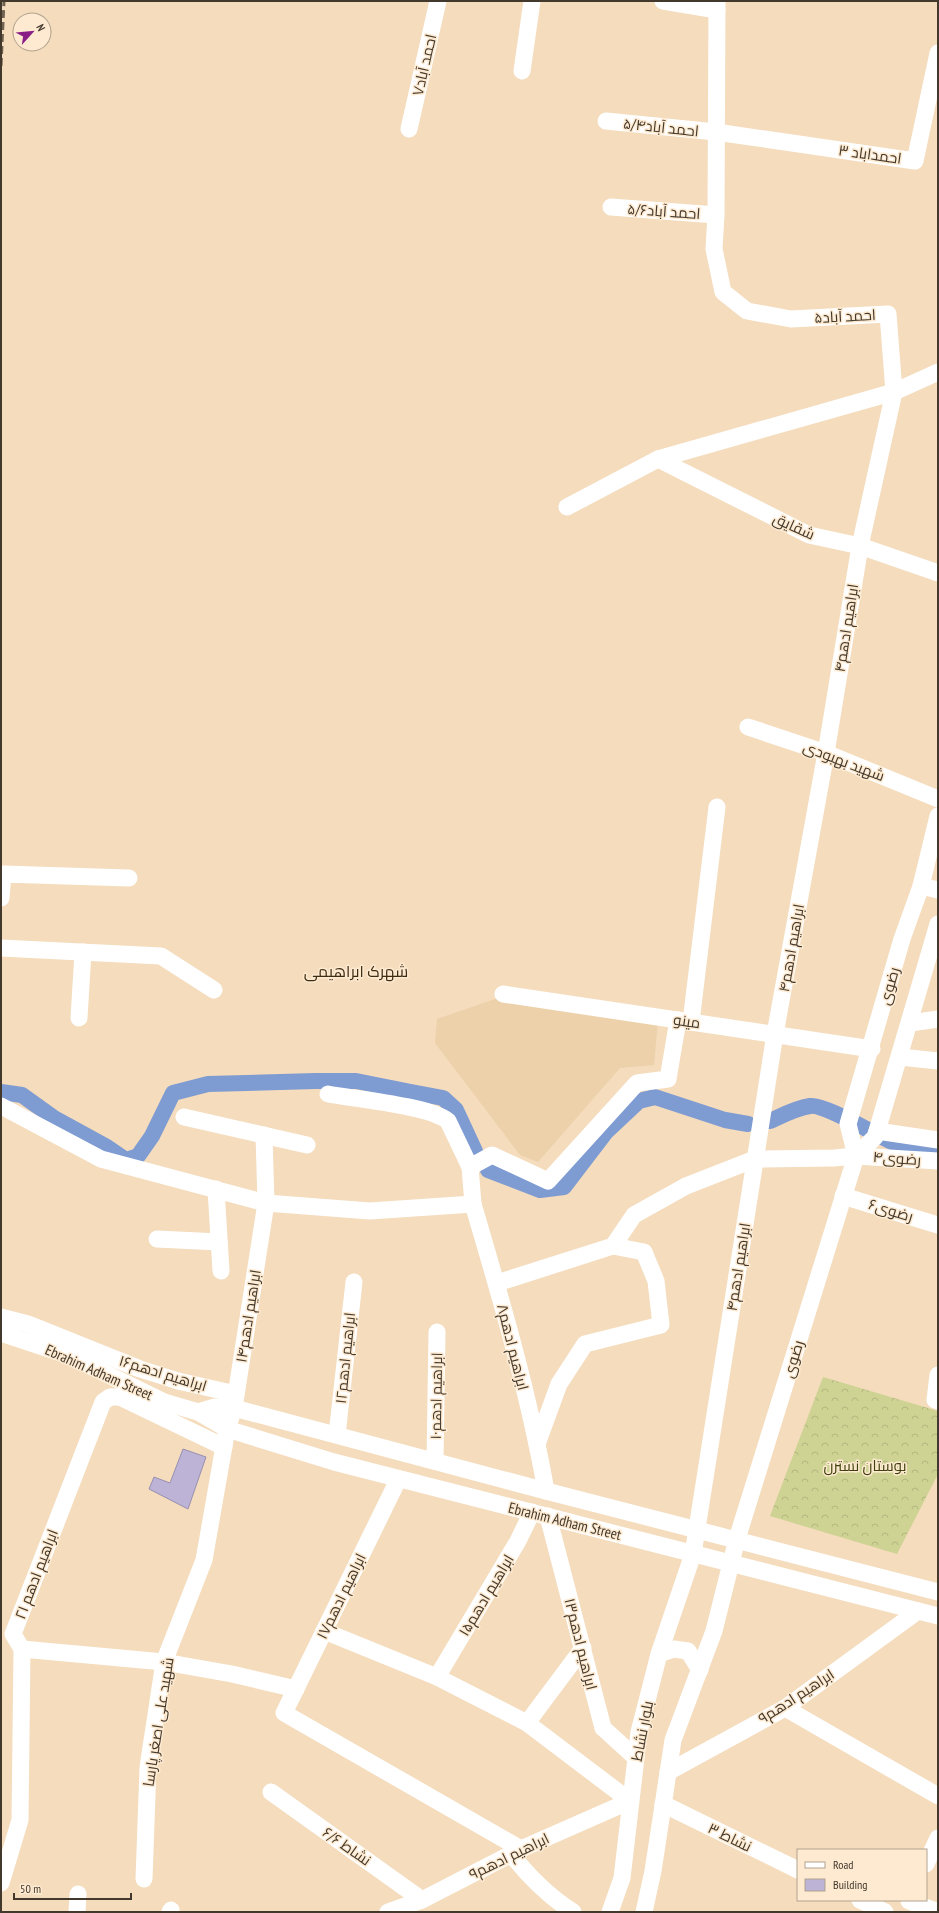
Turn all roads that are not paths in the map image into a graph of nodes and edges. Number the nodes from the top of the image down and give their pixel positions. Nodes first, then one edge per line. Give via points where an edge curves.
1 (438, 1) edge
2 (532, 1) edge
3 (663, 1) edge
4 (717, 5) edge
5 (938, 53) edge
6 (522, 71) dead end
7 (606, 121) dead end
8 (409, 130) dead end
9 (716, 132) junction
10 (611, 207) dead end
11 (716, 214) junction
12 (938, 372) edge
13 (894, 392) junction
14 (658, 458) junction
15 (567, 507) dead end
16 (860, 546) junction
17 (938, 573) edge
18 (748, 727) dead end
19 (826, 753) junction
20 (938, 799) edge
21 (717, 807) dead end
22 (938, 816) edge
23 (129, 878) dead end
24 (920, 886) junction
25 (938, 890) edge
26 (1, 898) edge
27 (938, 924) edge
28 (1, 948) edge
29 (83, 952) junction
30 (214, 990) dead end
31 (503, 994) dead end
32 (79, 1018) dead end
33 (938, 1019) edge
34 (684, 1021) junction
35 (910, 1023) junction
36 (775, 1034) junction
37 (872, 1049) junction
38 (900, 1056) junction
39 (938, 1061) edge
40 (328, 1094) dead end
41 (1, 1106) edge
42 (184, 1117) dead end
43 (877, 1131) junction
44 (264, 1135) junction
45 (938, 1140) edge
46 (307, 1145) dead end
47 (856, 1156) junction
48 (755, 1160) junction
49 (938, 1161) edge
50 (470, 1167) junction
51 (216, 1189) junction
52 (843, 1196) junction
53 (266, 1203) junction
54 (473, 1204) junction
55 (938, 1225) edge
56 (157, 1239) dead end
57 (219, 1242) junction
58 (613, 1246) junction
59 (221, 1271) dead end
60 (354, 1282) dead end
61 (497, 1283) junction
62 (1, 1317) edge
63 (437, 1332) dead end
64 (1, 1333) edge
65 (938, 1375) edge
66 (937, 1400) edge
67 (235, 1401) junction
68 (198, 1412) junction
69 (227, 1429) junction
70 (337, 1435) junction
71 (537, 1444) junction
72 (224, 1447) junction
73 (435, 1461) junction
74 (398, 1480) junction
75 (546, 1491) junction
76 (540, 1514) junction
77 (697, 1529) junction
78 (737, 1539) junction
79 (693, 1554) junction
80 (732, 1563) junction
81 (938, 1592) edge
82 (918, 1611) junction
83 (938, 1616) edge
84 (324, 1631) junction
85 (583, 1648) junction
86 (22, 1649) junction
87 (659, 1654) junction
88 (164, 1662) junction
89 (700, 1670) junction
90 (436, 1677) junction
91 (296, 1689) junction
92 (785, 1708) junction
93 (527, 1723) junction
94 (636, 1758) junction
95 (668, 1772) junction
96 (271, 1792) dead end
97 (938, 1796) edge
98 (630, 1801) junction
99 (663, 1804) junction
100 (938, 1838) edge
101 (516, 1852) junction
102 (927, 1862) edge
103 (797, 1870) edge
104 (144, 1880) dead end
105 (1, 1883) edge
106 (78, 1894) dead end
107 (422, 1900) junction
108 (862, 1901) edge
109 (908, 1904) edge
110 (398, 1911) edge
111 (77, 1912) edge
112 (572, 1912) edge
113 (610, 1912) edge
114 (644, 1912) edge
115 (885, 1912) edge
116 (938, 1912) edge

1 - 8 street, احمد آباد۷
2 - 6 street
3 - 4 street
4 - 9 street, احمد آباد۵
5 - 9 street, احمداباد ۳ via 915,161
7 - 9 street, احمد آباد۵/۴
9 - 11 street, احمد آباد۵
10 - 11 street, احمد آباد۵/۶
11 - 13 street, احمد آباد۵ via 714,249 723,292 747,311 791,319 888,314
12 - 13 street
13 - 14 street
13 - 16 street, ابراهیم ادهم۴
14 - 15 street
14 - 16 street, شقایق via 809,535
16 - 17 street, شقایق
16 - 19 street, ابراهیم ادهم۴
18 - 19 street, شهید بهبودی
19 - 20 street, شهید بهبودی
19 - 36 street, ابراهیم ادهم۴
21 - 34 street
22 - 24 street, رضوی
23 - 26 street via 3,874
24 - 25 street
24 - 37 street, رضوی via 902,939
27 - 35 street, رضوی
28 - 29 street
29 - 30 street via 161,956
29 - 32 street
31 - 34 street, مینو
33 - 35 street
34 - 36 street, مینو
34 - 50 street via 668,1079 637,1083 548,1181 492,1155
35 - 38 street, رضوی
36 - 37 street, مینو
36 - 48 street, ابراهیم ادهم۴
37 - 47 street, رضوی via 848,1124
38 - 39 street
38 - 43 street, رضوی
40 - 50 street via 442,1116 448,1121
41 - 51 street via 101,1159
42 - 44 street
43 - 45 street
43 - 47 street, رضوی via 875,1137
44 - 46 street
44 - 53 street, ابراهیم ادهم۱۴
47 - 48 street, رضوی۴
47 - 49 street, رضوی۴
47 - 52 street, رضوی
48 - 58 street, رضوی۴ via 686,1186 634,1215
48 - 77 street, ابراهیم ادهم۴
50 - 54 street, ابراهیم ادهم۸
51 - 53 street
51 - 57 street
52 - 55 street, رضوی۶
52 - 78 street, رضوی
53 - 54 street via 370,1211
53 - 67 street, ابراهیم ادهم۱۴
54 - 61 street, ابراهیم ادهم۸
56 - 57 street
57 - 59 street
58 - 61 street
58 - 71 street via 644,1252 656,1280 661,1325 585,1344 559,1384
60 - 70 street, ابراهیم ادهم۱۲
61 - 71 street, ابراهیم ادهم۸
62 - 67 street, ابراهیم ادهم۱۶ via 28,1324 140,1369
63 - 73 street, ابراهیم ادهم۱۰
64 - 68 street, Ebrahim Adham Street via 70,1356 164,1402
65 - 66 street
67 - 68 street, Ebrahim Adham Street
67 - 69 street, ابراهیم ادهم۱۴
67 - 70 street, Ebrahim Adham Street
68 - 69 street, Ebrahim Adham Street
69 - 72 street, شهید علی اصغر پارسا
69 - 74 street, Ebrahim Adham Street
70 - 73 street, Ebrahim Adham Street
71 - 75 street, ابراهیم ادهم۸
72 - 86 street, ابراهیم ادهم ۲۱ via 120,1397 110,1397 103,1402 13,1634
72 - 88 street, شهید علی اصغر پارسا via 204,1560
73 - 75 street, Ebrahim Adham Street
74 - 76 street, Ebrahim Adham Street
74 - 84 street, ابراهیم ادهم۱۷
75 - 77 street, Ebrahim Adham Street
76 - 79 street, Ebrahim Adham Street
76 - 85 street, ابراهیم ادهم۱۳
76 - 90 street, ابراهیم ادهم۱۵ via 518,1541
77 - 78 street, Ebrahim Adham Street
77 - 79 street, ابراهیم ادهم۴
78 - 80 street, رضوی
78 - 81 street, Ebrahim Adham Street
79 - 80 street, Ebrahim Adham Street
79 - 87 street, بلوار نشاط
80 - 82 street, Ebrahim Adham Street
80 - 89 street via 714,1631
82 - 83 street, Ebrahim Adham Street
82 - 92 street, ابراهیم ادهم۹
84 - 90 street
84 - 91 street, ابراهیم ادهم۱۷
85 - 93 street
85 - 94 street, ابراهیم ادهم۱۳ via 603,1728
86 - 88 street
86 - 105 street, ابراهیم ادهم ۲۱ via 20,1820
87 - 89 street via 674,1648 688,1651
87 - 94 street, بلوار نشاط via 639,1732
88 - 91 street
88 - 104 street, شهید علی اصغر پارسا via 148,1767
89 - 95 street via 673,1740
90 - 93 street
91 - 101 street, ابراهیم ادهم۱۷ via 284,1713
92 - 95 street, ابراهیم ادهم۹
92 - 97 street
93 - 98 street
94 - 98 street, بلوار نشاط
95 - 99 street
96 - 107 street, نشاط ۶/۶
98 - 101 street, ابراهیم ادهم۹
98 - 113 street, بلوار نشاط via 622,1878
99 - 103 street, نشاط ۳
99 - 114 street
100 - 102 street
101 - 107 street, ابراهیم ادهم۹
101 - 112 street via 530,1877 553,1900
106 - 111 street
107 - 110 street, ابراهیم ادهم۹
108 - 115 street
109 - 116 street

